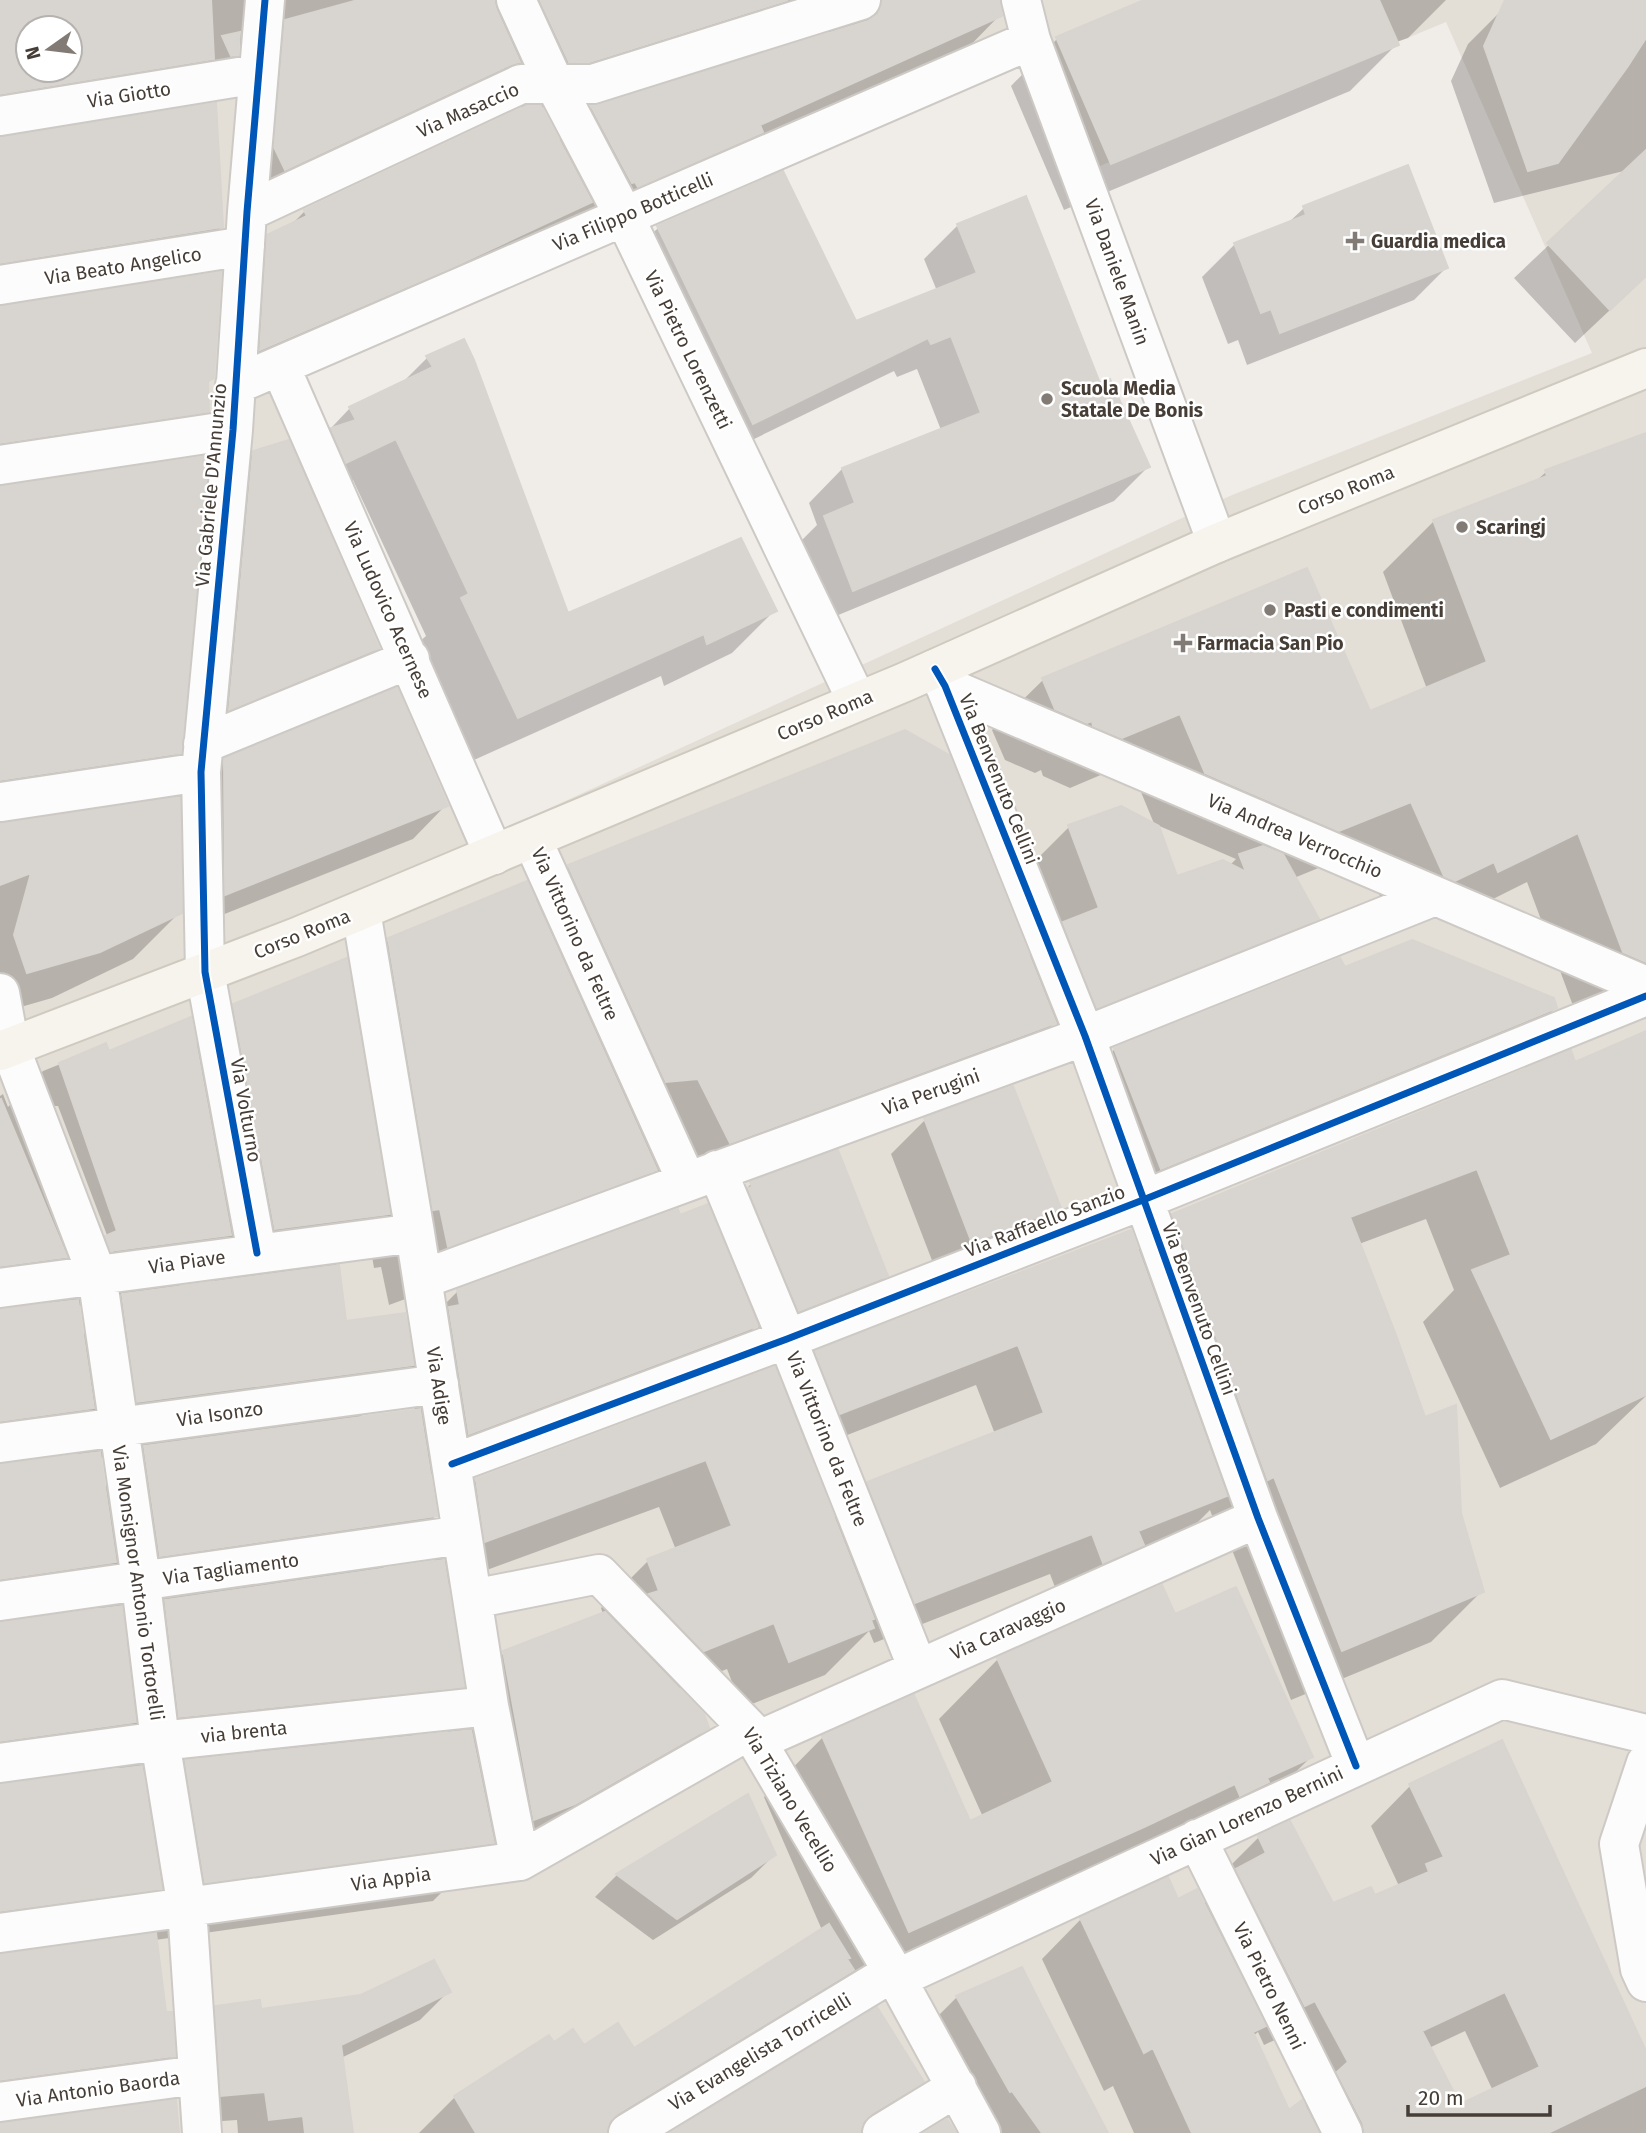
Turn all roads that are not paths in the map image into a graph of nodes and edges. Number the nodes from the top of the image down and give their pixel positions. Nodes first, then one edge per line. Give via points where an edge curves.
1 (265, 0) edge
2 (516, 0) edge
3 (862, 0) edge
4 (1021, 0) edge
5 (1031, 40) junction
6 (257, 74) junction
7 (554, 83) junction
8 (0, 116) edge
9 (624, 216) junction
10 (246, 229) junction
11 (0, 285) edge
12 (280, 366) junction
13 (1646, 368) edge
14 (236, 385) junction
15 (233, 430) junction
16 (0, 466) edge
17 (1217, 543) junction
18 (410, 659) junction
19 (940, 678) junction
20 (857, 701) junction
21 (202, 758) junction
22 (1, 802) edge
23 (532, 839) junction
24 (494, 855) junction
25 (1435, 896) junction
26 (361, 911) junction
27 (205, 972) junction
28 (1646, 986) edge
29 (0, 993) edge
30 (1646, 996) edge
31 (1085, 1036) junction
32 (5, 1049) edge
33 (702, 1176) junction
34 (1143, 1200) junction
35 (415, 1233) junction
36 (257, 1253) junction
37 (97, 1275) junction
38 (423, 1279) junction
39 (0, 1288) edge
40 (787, 1339) junction
41 (439, 1384) junction
42 (117, 1428) junction
43 (0, 1443) edge
44 (452, 1464) junction
45 (1258, 1518) junction
46 (462, 1535) junction
47 (140, 1582) junction
48 (472, 1599) junction
49 (0, 1601) edge
50 (918, 1669) junction
51 (489, 1706) junction
52 (1646, 1734) edge
53 (754, 1735) junction
54 (160, 1741) junction
55 (0, 1763) edge
56 (1646, 1763) edge
57 (1356, 1766) junction
58 (1197, 1839) junction
59 (520, 1861) junction
60 (187, 1908) junction
61 (0, 1933) edge
62 (894, 1975) junction
63 (1646, 1982) edge
64 (197, 2075) junction
65 (957, 2087) junction
66 (0, 2102) edge
67 (202, 2133) edge
68 (628, 2133) edge
69 (883, 2133) edge
70 (981, 2133) edge
71 (1343, 2133) edge

1 - 6 street, Via Gabriele D'Annunzio
2 - 7 street, Via Pietro Lorenzetti
3 - 7 street, Via Masaccio via 593,84
4 - 5 street, Via Daniele Manin
5 - 9 street, Via Filippo Botticelli
5 - 17 street, Via Daniele Manin
6 - 8 street, Via Giotto
6 - 10 street, Via Gabriele D'Annunzio
7 - 9 street, Via Pietro Lorenzetti
7 - 10 street, Via Masaccio via 521,84
9 - 12 street, Via Filippo Botticelli
9 - 20 street, Via Pietro Lorenzetti
10 - 11 street, Via Beato Angelico
10 - 14 street, Via Gabriele D'Annunzio
12 - 14 street, Via Filippo Botticelli
12 - 18 street, Via Ludovico Acernese
13 - 17 main road, Corso Roma
14 - 15 street, Via Gabriele D'Annunzio
15 - 16 street
15 - 21 street, Via Gabriele D'Annunzio
17 - 19 main road, Corso Roma
18 - 21 street
18 - 24 street, Via Ludovico Acernese
19 - 20 main road, Corso Roma
19 - 25 street, Via Andrea Verrocchio
19 - 31 street, Via Benvenuto Cellini
20 - 23 main road, Corso Roma
21 - 22 street
21 - 27 street, Via Gabriele D'Annunzio
23 - 24 main road, Corso Roma
23 - 33 street, Via Vittorino da Feltre
24 - 26 main road, Corso Roma
25 - 28 street, Via Andrea Verrocchio
25 - 31 street, Via Perugini
26 - 27 main road, Corso Roma
26 - 35 street, Via Adige
27 - 32 main road, Corso Roma
27 - 36 street, Via Volturno
29 - 32 street, Via Monsignor Antonio Tortorelli
30 - 34 street, Via Raffaello Sanzio
31 - 33 street, Via Perugini
31 - 34 street, Via Benvenuto Cellini
32 - 37 street, Via Monsignor Antonio Tortorelli
33 - 38 street, Via Perugini
33 - 40 street, Via Vittorino da Feltre
34 - 40 street, Via Raffaello Sanzio
34 - 45 street, Via Benvenuto Cellini
35 - 36 street, Via Piave
35 - 38 street, Via Adige
36 - 37 street, Via Piave
37 - 39 street, Via Piave
37 - 42 street, Via Monsignor Antonio Tortorelli
38 - 41 street, Via Adige
40 - 44 street, Via Raffaello Sanzio
40 - 50 street, Via Vittorino da Feltre
41 - 42 street, Via Isonzo
41 - 44 street, Via Adige
42 - 43 street, Via Isonzo
42 - 47 street, Via Monsignor Antonio Tortorelli
44 - 46 street, Via Adige
45 - 50 street, Via Caravaggio
45 - 57 street, Via Benvenuto Cellini
46 - 47 street, Via Tagliamento
46 - 48 street, Via Adige
47 - 49 street, Via Tagliamento
47 - 54 street, Via Monsignor Antonio Tortorelli
48 - 51 street, Via Adige
48 - 53 street, Via Tiziano Vecellio via 599,1574
50 - 53 street, Via Caravaggio
51 - 54 street, via brenta
51 - 59 street, Via Adige
52 - 57 street, Via Gian Lorenzo Bernini via 1502,1699
53 - 59 street, Via Appia
53 - 62 street, Via Tiziano Vecellio
54 - 55 street, via brenta
54 - 60 street, Via Monsignor Antonio Tortorelli
56 - 63 street via 1619,1844
57 - 58 street, Via Gian Lorenzo Bernini
58 - 62 street, Via Gian Lorenzo Bernini
58 - 71 street, Via Pietro Nenni
59 - 60 street, Via Appia
60 - 61 street, Via Appia
60 - 64 street, Via Monsignor Antonio Tortorelli
62 - 65 street, Via Tiziano Vecellio
62 - 68 street, Via Evangelista Torricelli
64 - 66 street, Via Antonio Baorda
64 - 67 street, Via Monsignor Antonio Tortorelli
65 - 69 street
65 - 70 street, Via Tiziano Vecellio

